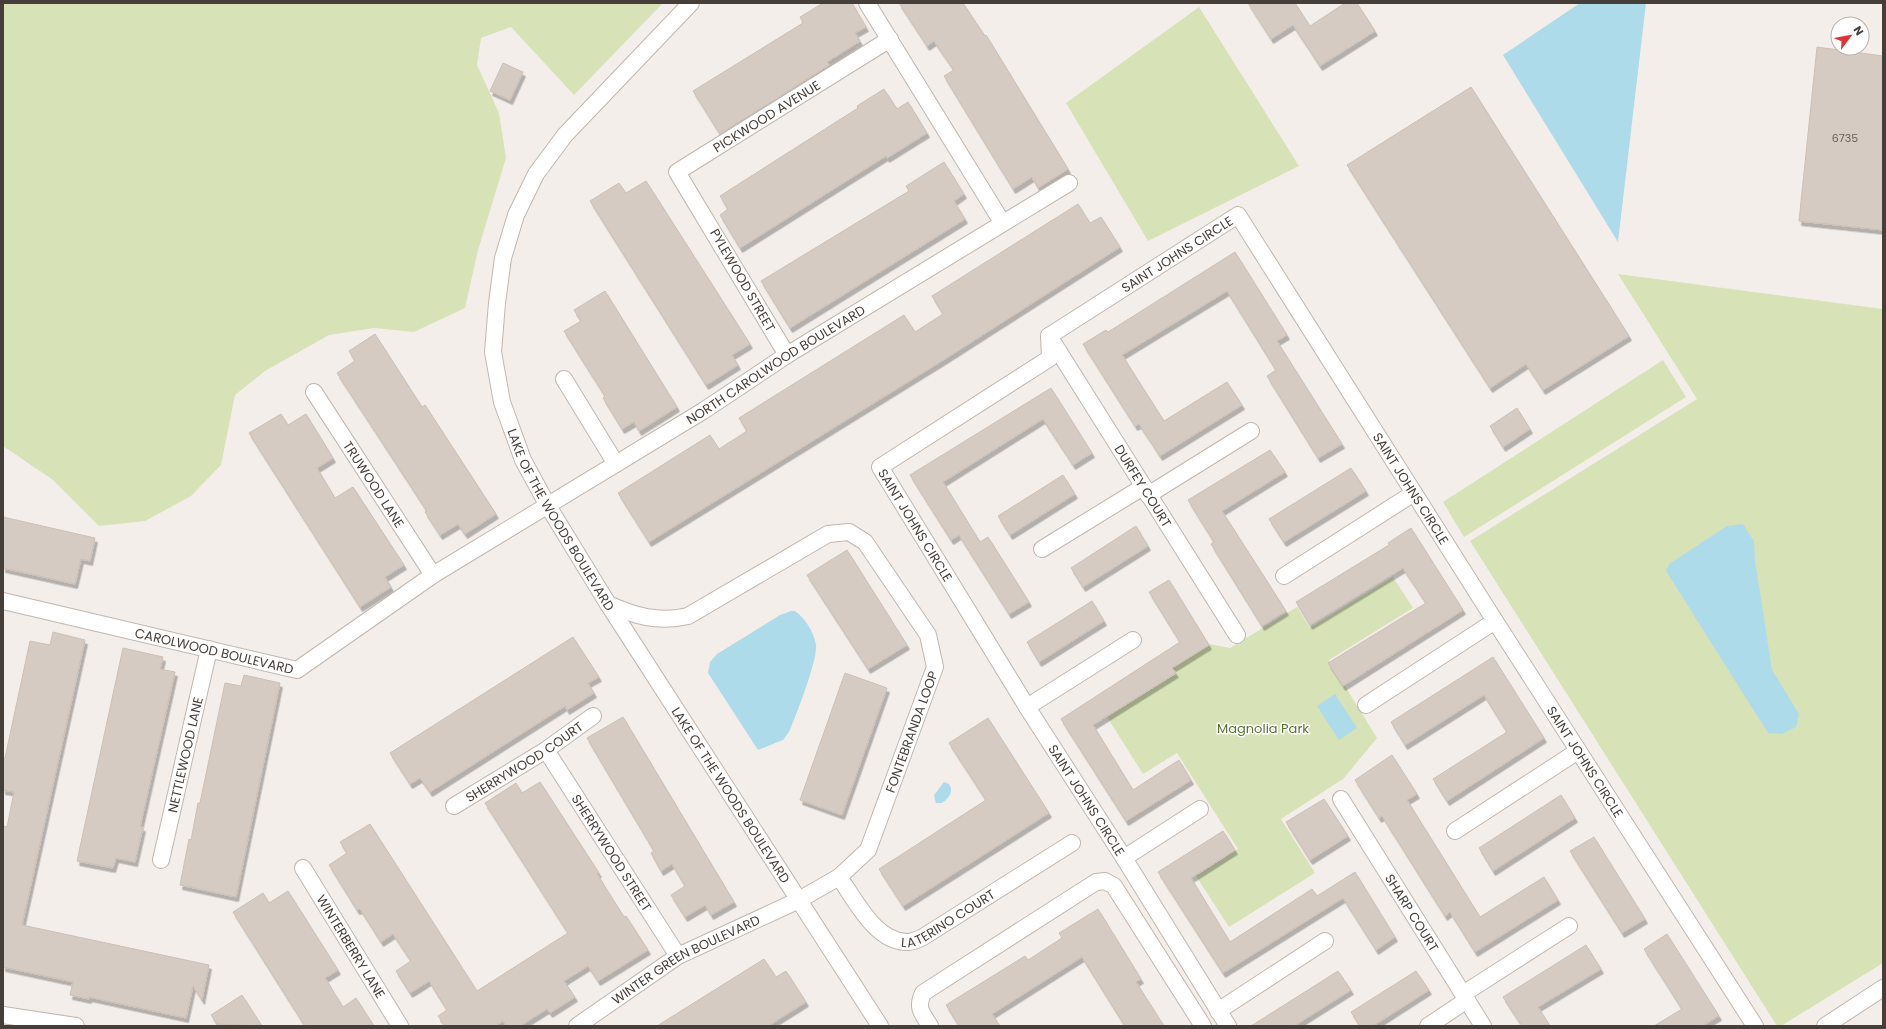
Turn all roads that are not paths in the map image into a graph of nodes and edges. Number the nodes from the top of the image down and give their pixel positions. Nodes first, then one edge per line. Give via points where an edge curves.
1 (691, 3) edge
2 (867, 3) edge
3 (890, 39) junction
4 (1069, 183) dead end
5 (699, 205) joint
6 (1002, 222) junction
7 (1049, 336) junction
8 (787, 355) junction
9 (564, 379) dead end
10 (314, 392) dead end
11 (1251, 431) dead end
12 (616, 464) junction
13 (1146, 491) junction
14 (1414, 493) junction
15 (548, 506) junction
16 (1042, 549) dead end
17 (433, 576) junction
18 (1284, 576) dead end
19 (3, 601) edge
20 (608, 604) junction
21 (1495, 622) junction
22 (1237, 635) dead end
23 (1133, 640) dead end
24 (209, 649) junction
25 (1366, 705) dead end
26 (1027, 707) junction
27 (593, 716) dead end
28 (546, 750) junction
29 (1578, 751) junction
30 (1341, 799) dead end
31 (454, 806) dead end
32 (1200, 809) dead end
33 (1455, 831) dead end
34 (1072, 843) dead end
35 (1124, 858) junction
36 (161, 860) dead end
37 (303, 868) dead end
38 (839, 878) junction
39 (799, 900) junction
40 (1569, 926) dead end
41 (1326, 942) dead end
42 (678, 956) junction
43 (1883, 988) edge
44 (1465, 997) junction
45 (1218, 1011) junction
46 (3, 1015) edge
47 (65, 1025) edge
48 (400, 1026) edge
49 (577, 1026) edge
50 (880, 1026) edge
51 (930, 1026) edge
52 (1203, 1026) edge
53 (1228, 1026) edge
54 (1428, 1026) edge
55 (1484, 1026) edge
56 (1755, 1026) edge
57 (1825, 1026) edge

1 - 15 street, LAKE OF THE WOODS BOULEVARD via 566,135 536,174 516,215 503,258 493,352 498,380 502,402 523,460
2 - 3 street
3 - 5 street, PICKWOOD AVENUE via 677,172
3 - 6 street
4 - 6 street, NORTH CAROLWOOD BOULEVARD
5 - 8 street, PYLEWOOD STREET
6 - 8 street, NORTH CAROLWOOD BOULEVARD
7 - 13 street, DURFEY COURT
7 - 14 street, SAINT JOHNS CIRCLE via 1238,215
7 - 26 street, SAINT JOHNS CIRCLE via 1050,358 880,467
8 - 12 street, NORTH CAROLWOOD BOULEVARD via 703,411
9 - 12 street
10 - 17 street, TRUWOOD LANE
11 - 13 street
12 - 15 street, NORTH CAROLWOOD BOULEVARD
13 - 16 street
13 - 22 street, DURFEY COURT
14 - 18 street
14 - 21 street, SAINT JOHNS CIRCLE
15 - 17 street, CAROLWOOD BOULEVARD
15 - 20 street, LAKE OF THE WOODS BOULEVARD
17 - 24 street, CAROLWOOD BOULEVARD via 297,670
19 - 24 street, CAROLWOOD BOULEVARD
20 - 38 street, FONTEBRANDA LOOP via 637,616 655,620 688,616 828,534 849,532 865,542 928,636 935,667 868,850
20 - 39 street, LAKE OF THE WOODS BOULEVARD
21 - 25 street
21 - 29 street, SAINT JOHNS CIRCLE
23 - 26 street
24 - 36 street, NETTLEWOOD LANE
26 - 35 street, SAINT JOHNS CIRCLE
27 - 28 street, SHERRYWOOD COURT
28 - 31 street, SHERRYWOOD COURT
28 - 42 street, SHERRYWOOD STREET
29 - 33 street
29 - 56 street, SAINT JOHNS CIRCLE
30 - 44 street, SHARP COURT
32 - 35 street
34 - 38 street, LATERINO COURT via 923,937 909,942 892,939 878,931
35 - 45 street, SAINT JOHNS CIRCLE
37 - 48 street, WINTERBERRY LANE
38 - 39 street, FONTEBRANDA LOOP
39 - 42 street, WINTER GREEN BOULEVARD
39 - 50 street, LAKE OF THE WOODS BOULEVARD
40 - 44 street
41 - 45 street
42 - 49 street, WINTER GREEN BOULEVARD
43 - 57 street
44 - 54 street
44 - 55 street, SHARP COURT
45 - 53 street, SAINT JOHNS CIRCLE
46 - 47 street
51 - 52 street via 920,1010 919,1002 923,993 1096,882 1105,881 1114,886

